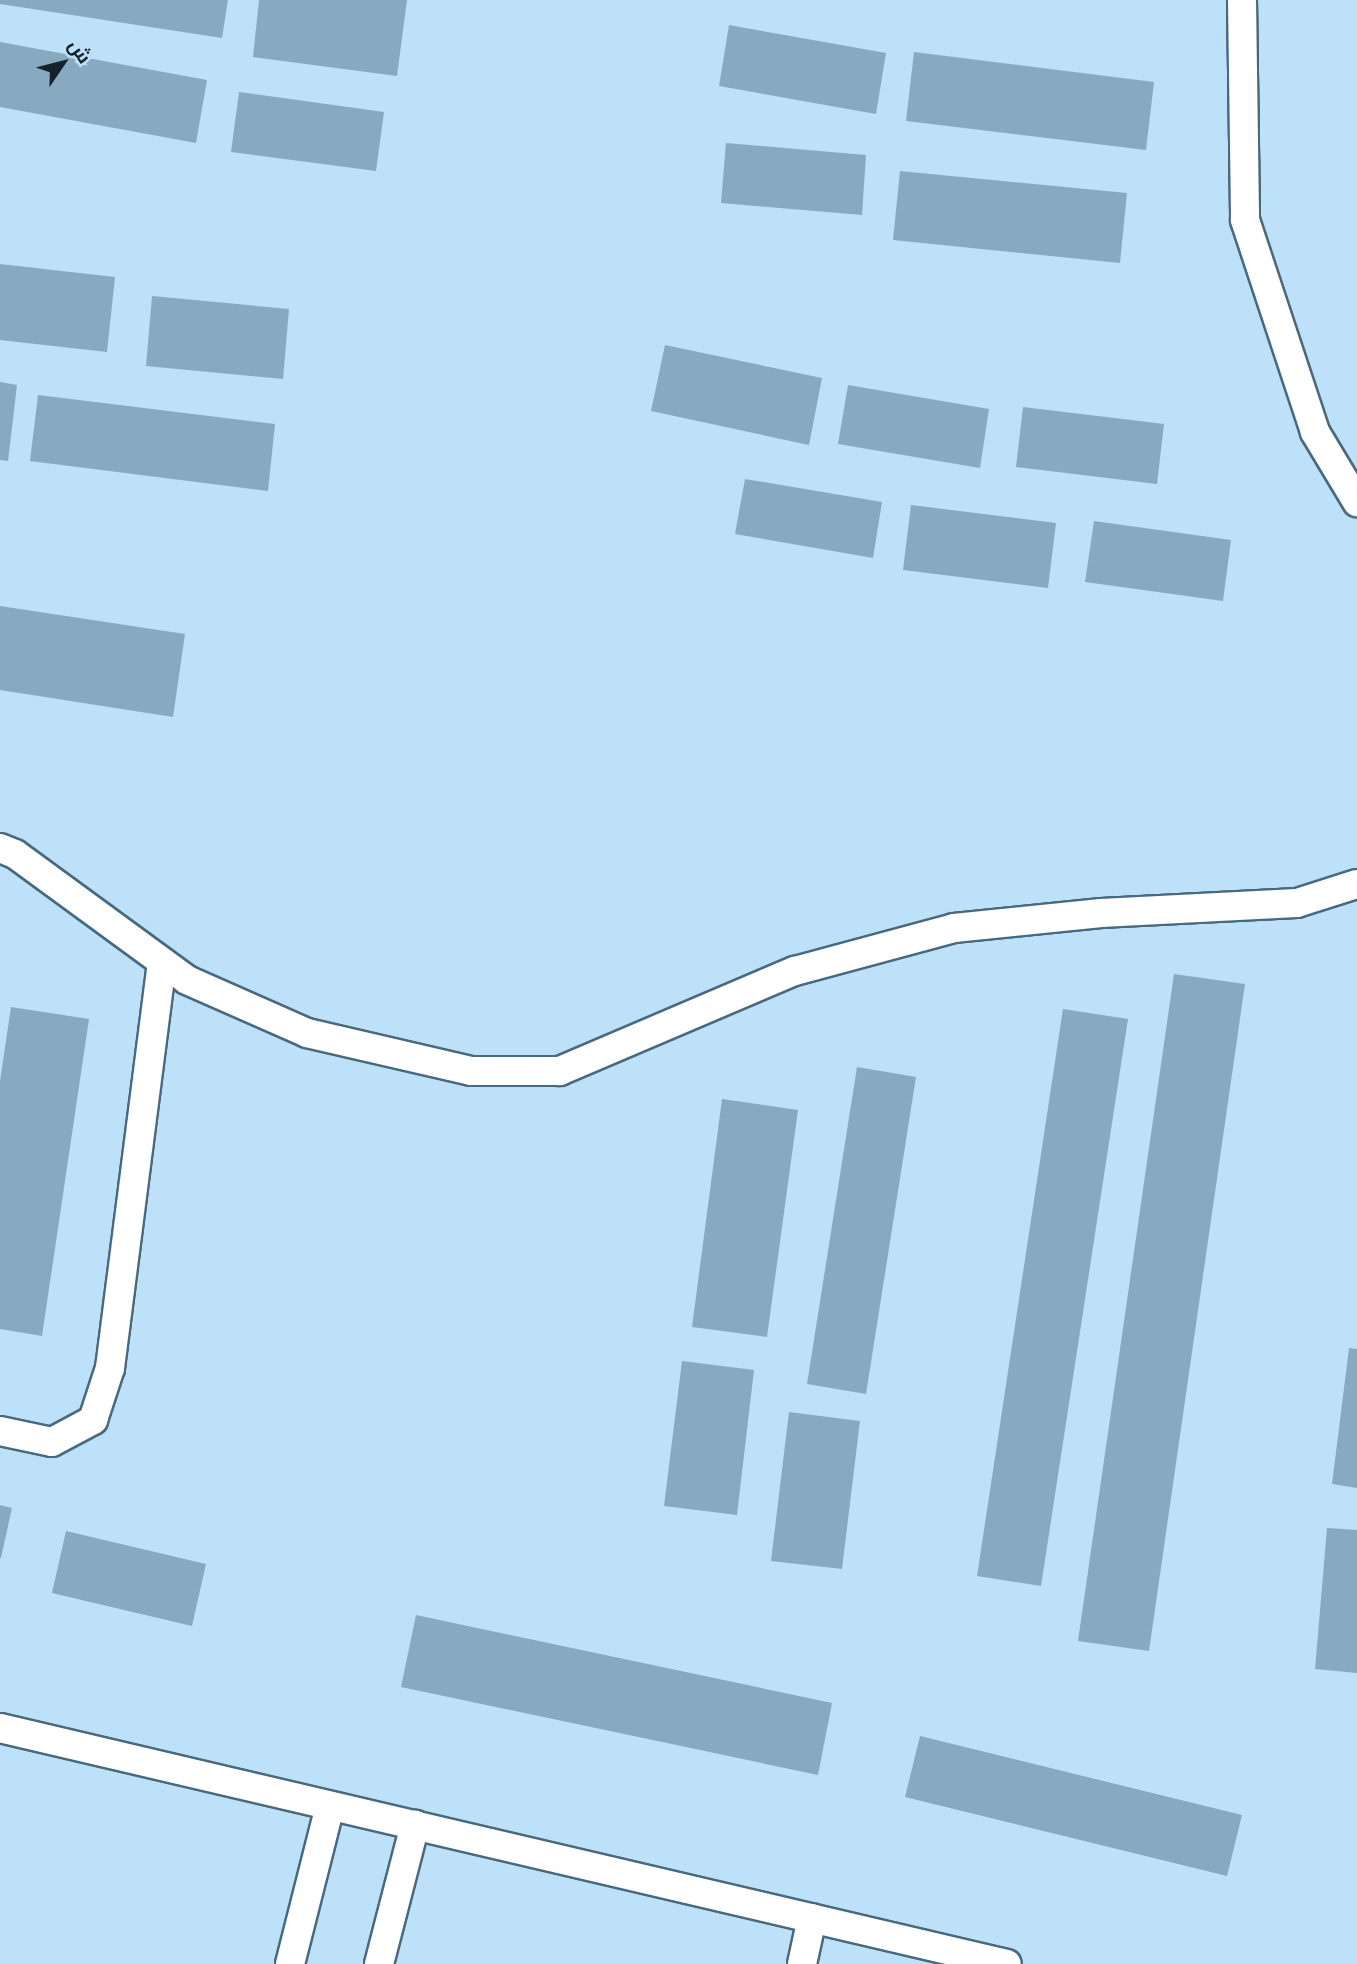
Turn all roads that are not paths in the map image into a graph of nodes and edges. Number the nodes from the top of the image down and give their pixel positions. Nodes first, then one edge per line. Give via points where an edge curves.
1 (1242, 0) edge
2 (1357, 502) edge
3 (0, 848) edge
4 (1357, 884) edge
5 (162, 962) junction
6 (0, 1431) edge
7 (0, 1728) edge
8 (330, 1805) junction
9 (415, 1825) junction
10 (812, 1918) junction
11 (290, 1964) edge
12 (379, 1964) edge
13 (802, 1964) edge
14 (1007, 1964) edge

1 - 2 street via 1245,220 1315,432
3 - 5 street via 15,854
4 - 5 street via 1297,904 1101,913 954,928 795,971 560,1071 471,1071 307,1032 187,980
5 - 6 street via 110,1368 93,1420 52,1442
7 - 8 street
8 - 9 street
8 - 11 street
9 - 10 street
9 - 12 street
10 - 13 street
10 - 14 street

